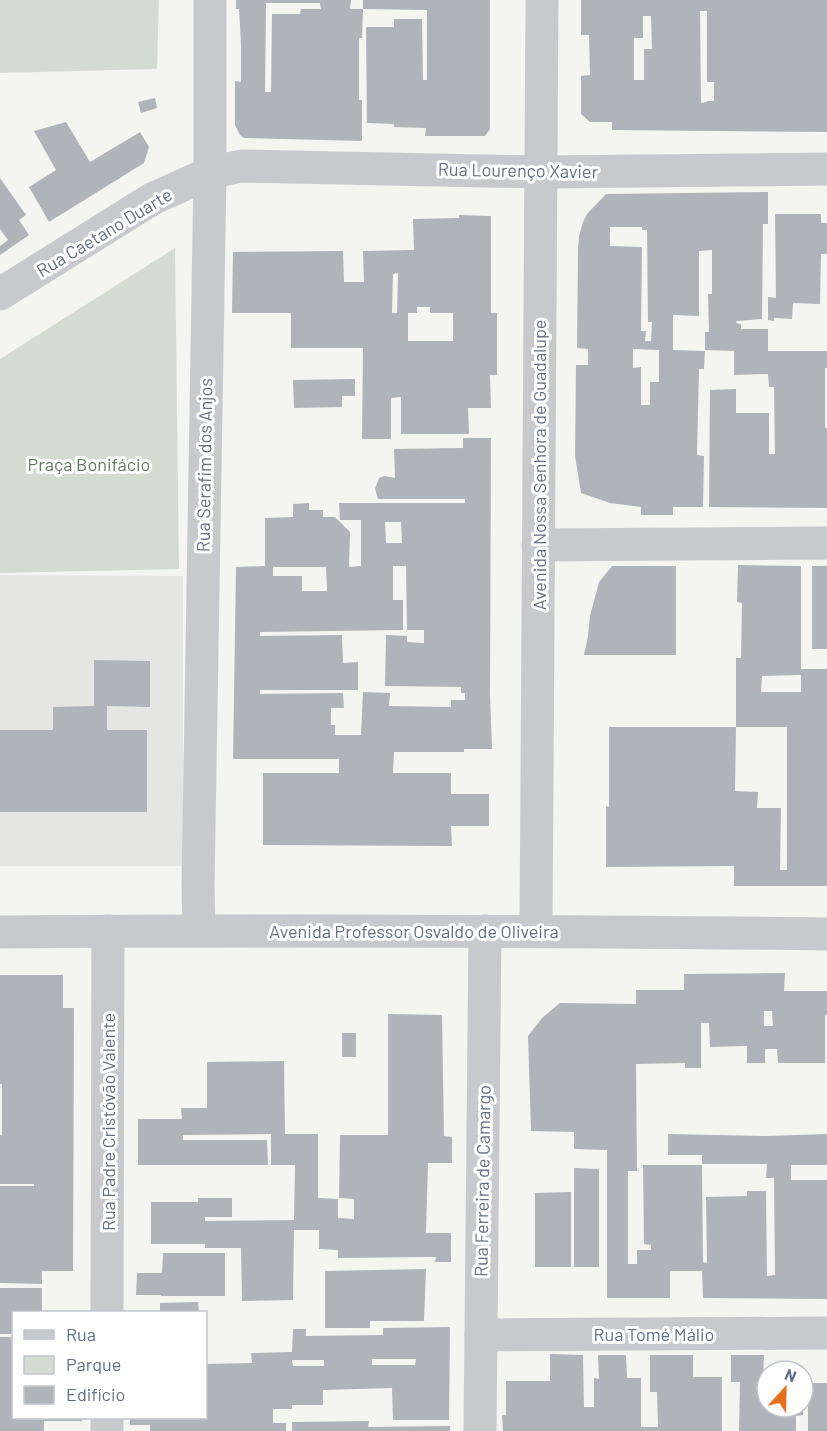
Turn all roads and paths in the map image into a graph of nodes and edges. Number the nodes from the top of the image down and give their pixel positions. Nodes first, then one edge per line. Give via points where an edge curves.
1 (210, 0) edge
2 (542, 0) edge
3 (827, 169) edge
4 (542, 172) junction
5 (210, 173) junction
6 (0, 294) edge
7 (827, 543) edge
8 (538, 545) junction
9 (199, 930) junction
10 (108, 931) junction
11 (485, 931) junction
12 (536, 931) junction
13 (0, 932) edge
14 (827, 934) edge
15 (107, 1311) edge
16 (827, 1332) edge
17 (481, 1335) junction
18 (480, 1431) edge

1 - 5 street, Rua Serafim dos Anjos
2 - 4 street, Avenida Nossa Senhora de Guadalupe
3 - 4 street, Rua Lourenço Xavier
4 - 5 street, Rua Lourenço Xavier via 241,166
4 - 8 street, Avenida Nossa Senhora de Guadalupe
5 - 6 street, Rua Caetano Duarte via 152,199
5 - 9 street, Rua Serafim dos Anjos
7 - 8 street
8 - 12 street, Avenida Nossa Senhora de Guadalupe
9 - 10 street, Avenida Professor Osvaldo de Oliveira
9 - 11 street, Avenida Professor Osvaldo de Oliveira
10 - 13 street, Avenida Professor Osvaldo de Oliveira
10 - 15 street, Rua Padre Cristóvão Valente
11 - 12 street, Avenida Professor Osvaldo de Oliveira
11 - 17 street, Rua Ferreira de Camargo
12 - 14 street, Avenida Professor Osvaldo de Oliveira
16 - 17 street, Rua Tomé Málio
17 - 18 street, Rua Ferreira de Camargo

